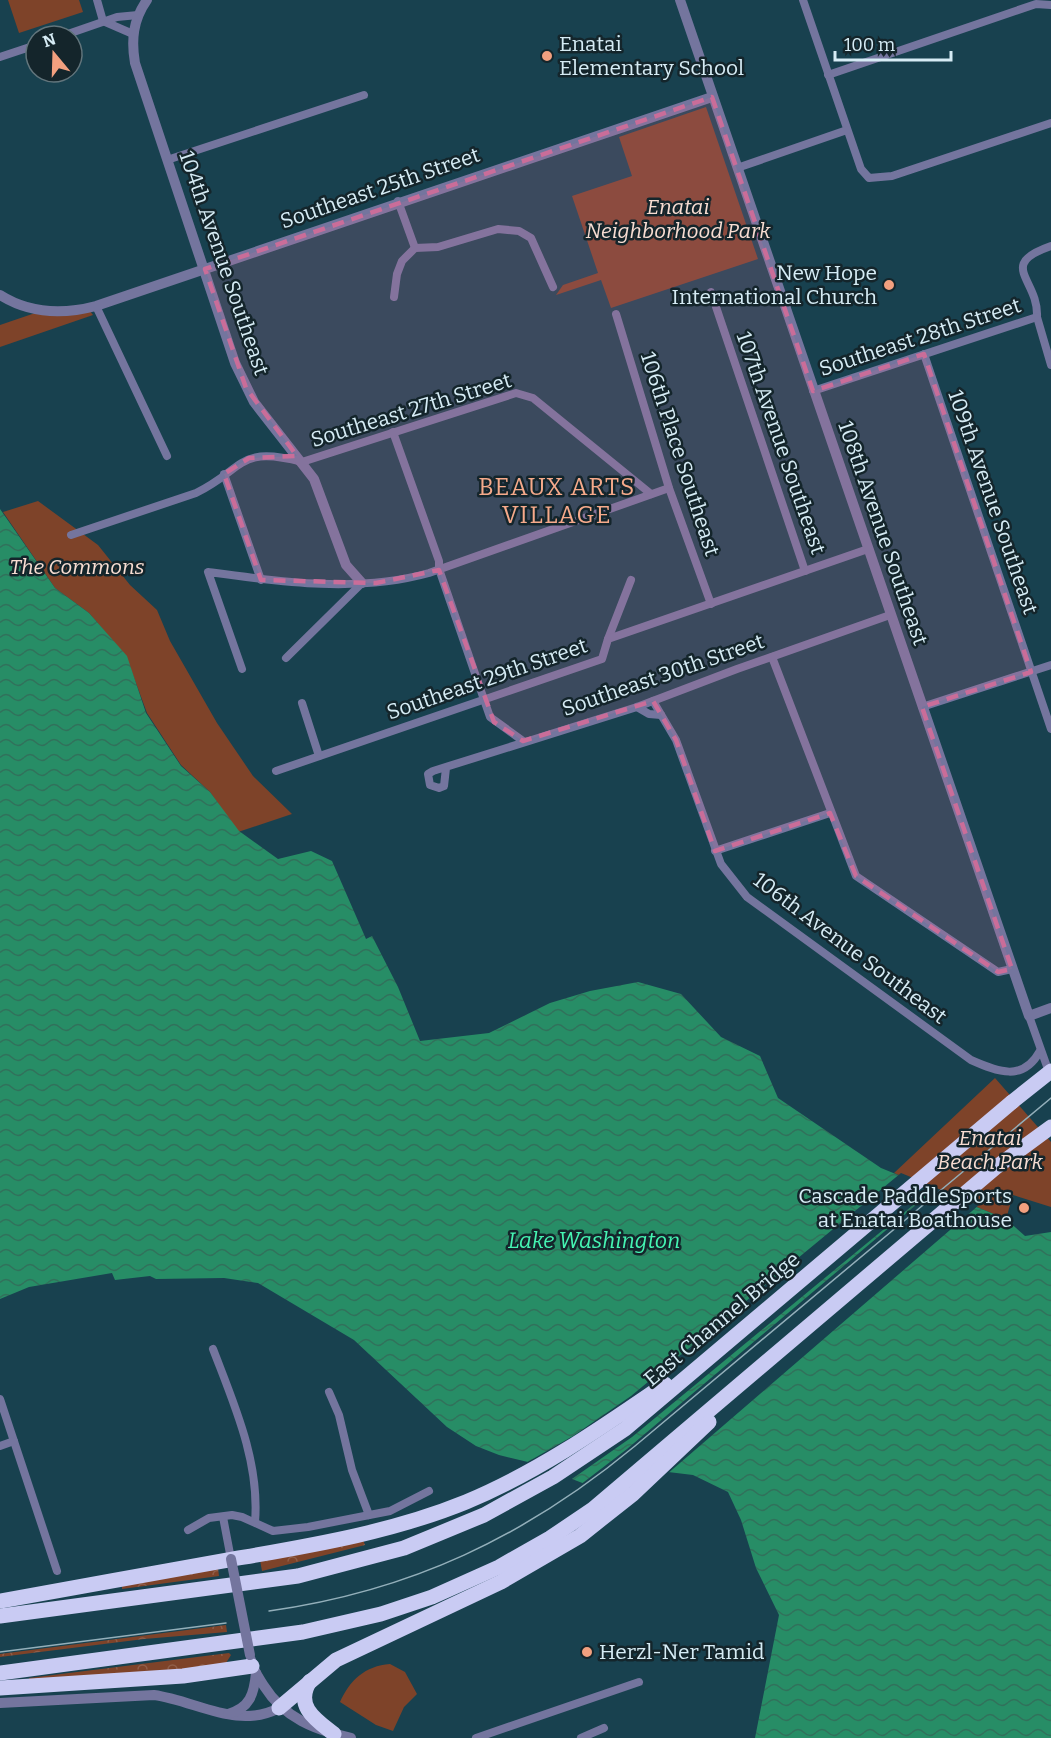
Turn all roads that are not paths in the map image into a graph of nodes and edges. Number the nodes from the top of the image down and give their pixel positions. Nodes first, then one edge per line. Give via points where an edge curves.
1 (97, 0) edge
2 (147, 0) edge
3 (680, 0) edge
4 (802, 0) edge
5 (1047, 4) edge
6 (138, 15) junction
7 (103, 21) junction
8 (84, 28) edge
9 (133, 33) junction
10 (24, 49) edge
11 (0, 57) edge
12 (828, 75) junction
13 (364, 95) dead end
14 (712, 97) junction
15 (1051, 123) edge
16 (847, 130) junction
17 (167, 160) junction
18 (737, 168) junction
19 (399, 201) junction
20 (1051, 246) edge
21 (415, 248) junction
22 (205, 269) junction
23 (553, 287) dead end
24 (711, 292) dead end
25 (0, 295) edge
26 (394, 297) dead end
27 (96, 306) junction
28 (616, 314) dead end
29 (1037, 317) junction
30 (1049, 350) edge
31 (924, 354) junction
32 (1051, 365) edge
33 (813, 391) junction
34 (393, 432) junction
35 (167, 456) dead end
36 (302, 462) junction
37 (224, 474) junction
38 (669, 488) junction
39 (651, 494) junction
40 (71, 535) dead end
41 (868, 549) junction
42 (439, 569) junction
43 (805, 571) junction
44 (261, 580) junction
45 (631, 580) dead end
46 (362, 583) junction
47 (711, 604) junction
48 (890, 615) junction
49 (608, 639) junction
50 (771, 657) junction
51 (286, 658) dead end
52 (1051, 665) edge
53 (242, 669) dead end
54 (1031, 672) junction
55 (483, 700) junction
56 (653, 701) junction
57 (302, 703) dead end
58 (637, 707) junction
59 (922, 707) junction
60 (661, 715) junction
61 (1051, 729) edge
62 (523, 741) junction
63 (320, 756) junction
64 (446, 768) dead end
65 (276, 771) dead end
66 (830, 813) junction
67 (715, 851) junction
68 (1012, 969) junction
69 (1051, 1008) edge
70 (1029, 1016) junction
71 (1040, 1050) junction
72 (1051, 1071) edge
73 (1051, 1078) edge
74 (1051, 1127) edge
75 (727, 1341) junction
76 (213, 1349) dead end
77 (329, 1392) dead end
78 (0, 1399) edge
79 (14, 1441) junction
80 (0, 1446) edge
81 (429, 1491) dead end
82 (369, 1515) junction
83 (222, 1517) junction
84 (255, 1522) junction
85 (188, 1530) dead end
86 (231, 1559) junction
87 (57, 1571) dead end
88 (482, 1584) junction
89 (0, 1601) edge
90 (0, 1616) edge
91 (253, 1664) junction
92 (0, 1673) edge
93 (310, 1681) junction
94 (639, 1682) dead end
95 (0, 1688) edge
96 (0, 1703) edge
97 (279, 1708) junction
98 (221, 1715) junction
99 (604, 1728) dead end
100 (334, 1734) junction
101 (351, 1738) edge
102 (476, 1738) edge
103 (581, 1738) edge

1 - 7 street
2 - 6 street, 104th Avenue Southeast
3 - 14 street, 108th Avenue Southeast
4 - 12 street
5 - 12 street
6 - 7 street
6 - 9 street, 104th Avenue Southeast
7 - 8 street
7 - 9 street
9 - 17 street, 104th Avenue Southeast via 135,63
10 - 11 street
12 - 16 street
13 - 17 street
14 - 18 street, 108th Avenue Southeast
14 - 19 street, Southeast 25th Street
15 - 16 street via 892,176 868,178
16 - 18 street
17 - 22 street, 104th Avenue Southeast
18 - 33 street, 108th Avenue Southeast
19 - 21 street
19 - 22 street, Southeast 25th Street
20 - 29 street via 1024,258
21 - 23 street via 438,247 498,229 519,231 536,244
21 - 26 street via 402,261
22 - 27 street, Southeast 25th Street
22 - 36 street, 104th Avenue Southeast via 246,388
24 - 43 street, 107th Avenue Southeast
25 - 27 street, Southeast 25th Street via 22,306 60,313
27 - 35 street
28 - 38 street, 106th Place Southeast
29 - 30 street
29 - 31 street, Southeast 28th Street
30 - 32 street
31 - 33 street, Southeast 28th Street
31 - 54 street, 109th Avenue Southeast
33 - 41 street, 108th Avenue Southeast
34 - 36 street, Southeast 27th Street
34 - 39 street, Southeast 27th Street via 516,393 528,394
34 - 42 street
36 - 37 street, Southeast 27th Street via 277,456 256,457 240,462
36 - 46 street, 104th Avenue Southeast via 314,479 345,564
37 - 40 street, Southeast 27th Street via 205,489 184,498
37 - 44 street
38 - 39 street
38 - 47 street, 106th Place Southeast
39 - 42 street
41 - 43 street, Southeast 29th Street
41 - 48 street, 108th Avenue Southeast
42 - 46 street via 398,581
42 - 55 street
43 - 47 street, Southeast 29th Street
44 - 46 street
44 - 53 street via 207,572
45 - 49 street
46 - 51 street
47 - 49 street, Southeast 29th Street
48 - 50 street, Southeast 30th Street
48 - 59 street, 108th Avenue Southeast
49 - 55 street, Southeast 29th Street via 602,658
50 - 56 street, Southeast 30th Street
50 - 66 street
52 - 54 street
54 - 59 street
54 - 61 street, 109th Avenue Southeast
55 - 62 street via 494,722
55 - 63 street, Southeast 29th Street
56 - 58 street, Southeast 30th Street
56 - 60 street, 106th Avenue Southeast
57 - 63 street
58 - 60 street
58 - 62 street, Southeast 30th Street
59 - 68 street, 108th Avenue Southeast
60 - 67 street, 106th Avenue Southeast via 685,761
62 - 64 street, Southeast 30th Street
63 - 65 street, Southeast 29th Street
66 - 67 street
66 - 68 street via 856,876 998,972
67 - 71 street, 106th Avenue Southeast via 747,897 971,1060 1013,1071 1034,1062
68 - 70 street, 108th Avenue Southeast
69 - 70 street
70 - 71 street, 108th Avenue Southeast
71 - 73 street, 108th Avenue Southeast
72 - 75 highway, East Channel Bridge, bridge
74 - 88 highway via 995,1168 593,1509
75 - 86 highway via 561,1454 488,1492 365,1534
75 - 90 highway, East Channel Bridge via 645,1413 582,1460 512,1502 458,1527 381,1555 298,1576
76 - 84 street via 235,1404 250,1458 257,1503
77 - 82 street
78 - 79 street
79 - 80 street
79 - 87 street
81 - 82 street via 390,1511
82 - 84 street via 273,1531
83 - 84 street
83 - 85 street via 210,1518
83 - 86 street
86 - 89 highway
86 - 91 street, bridge
88 - 92 highway via 303,1632
88 - 93 highway via 355,1650
91 - 95 highway via 183,1676
91 - 97 street
91 - 98 street via 254,1693 248,1703 236,1712
93 - 97 highway
93 - 100 highway via 304,1692 306,1708
94 - 102 street
96 - 98 street via 154,1695
97 - 98 street via 267,1714
97 - 100 street
99 - 103 street
100 - 101 street

